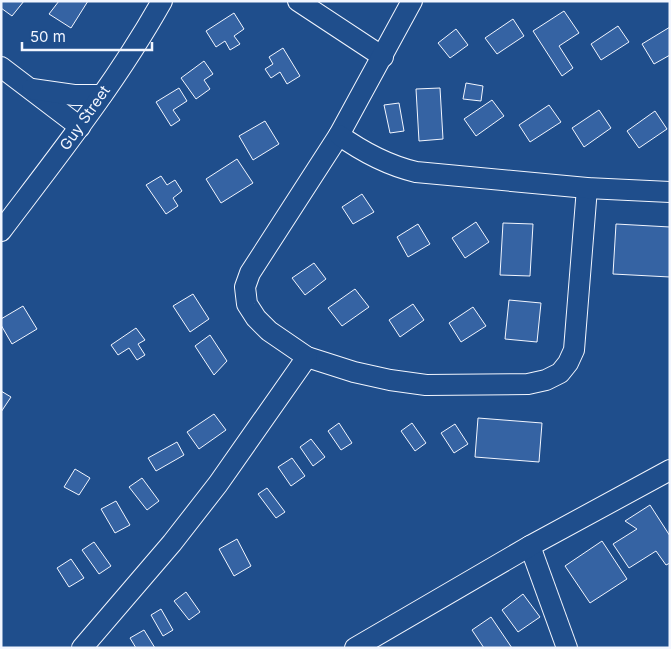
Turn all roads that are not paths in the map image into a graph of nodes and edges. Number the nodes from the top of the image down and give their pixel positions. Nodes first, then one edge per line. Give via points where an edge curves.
1 (162, 1) edge
2 (298, 1) edge
3 (412, 1) edge
4 (383, 56) junction
5 (1, 67) edge
6 (30, 89) junction
7 (102, 95) junction
8 (80, 126) junction
9 (339, 135) junction
10 (587, 188) junction
11 (670, 192) edge
12 (1, 231) edge
13 (307, 356) junction
14 (670, 470) edge
15 (530, 546) junction
16 (82, 648) edge
17 (355, 648) edge
18 (567, 648) edge

1 - 7 street, Guy Street
2 - 4 street
3 - 4 street
4 - 9 street
5 - 6 street
6 - 7 street
6 - 8 street
7 - 8 street, Guy Street
8 - 12 street, Guy Street
9 - 10 street via 378,160 416,172
9 - 13 street via 250,272 245,287 247,304 256,318 269,331
10 - 11 street
10 - 13 street via 574,350 560,373 528,384 426,385 354,372
13 - 16 street via 218,484
14 - 15 street
15 - 17 street
15 - 18 street

